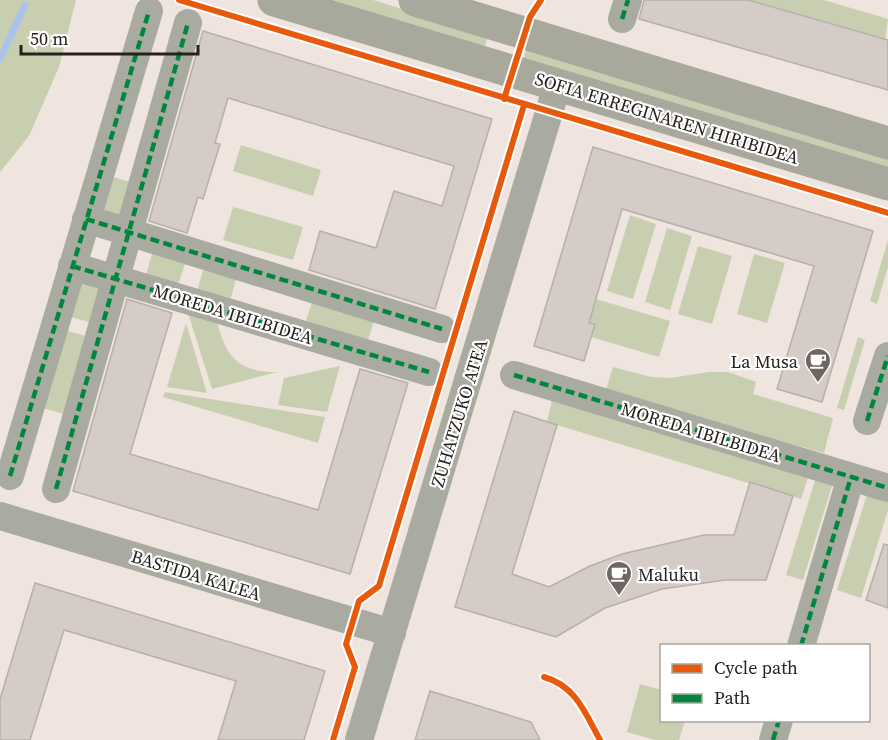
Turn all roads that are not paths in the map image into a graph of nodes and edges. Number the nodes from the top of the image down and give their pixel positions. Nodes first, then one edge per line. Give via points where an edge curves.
1 (274, 0) edge
2 (415, 0) edge
3 (149, 11) dead end
4 (188, 23) dead end
5 (556, 86) junction
6 (888, 143) edge
7 (888, 184) edge
8 (86, 219) junction
9 (129, 232) junction
10 (72, 266) junction
11 (116, 279) junction
12 (442, 329) dead end
13 (888, 356) edge
14 (429, 372) dead end
15 (514, 375) dead end
16 (867, 421) dead end
17 (10, 476) dead end
18 (851, 477) junction
19 (888, 488) edge
20 (56, 489) dead end
21 (0, 516) edge
22 (392, 633) junction
23 (801, 644) edge
24 (778, 722) edge
25 (359, 740) edge
26 (773, 740) edge

1 - 5 main road, SOFIA ERREGINAREN HIRIBIDEA
2 - 6 main road
3 - 8 street
4 - 9 street
5 - 7 main road, SOFIA ERREGINAREN HIRIBIDEA
5 - 22 street, ZUHATZUKO ATEA
8 - 9 street
8 - 10 street
9 - 11 street
9 - 12 street
10 - 11 street, MOREDA IBILBIDEA
10 - 17 street
11 - 14 street, MOREDA IBILBIDEA
11 - 20 street
13 - 16 street
15 - 18 street, MOREDA IBILBIDEA
18 - 19 street, MOREDA IBILBIDEA
18 - 23 street
21 - 22 street, BASTIDA KALEA
22 - 25 street, ZUHATZUKO ATEA
24 - 26 street

